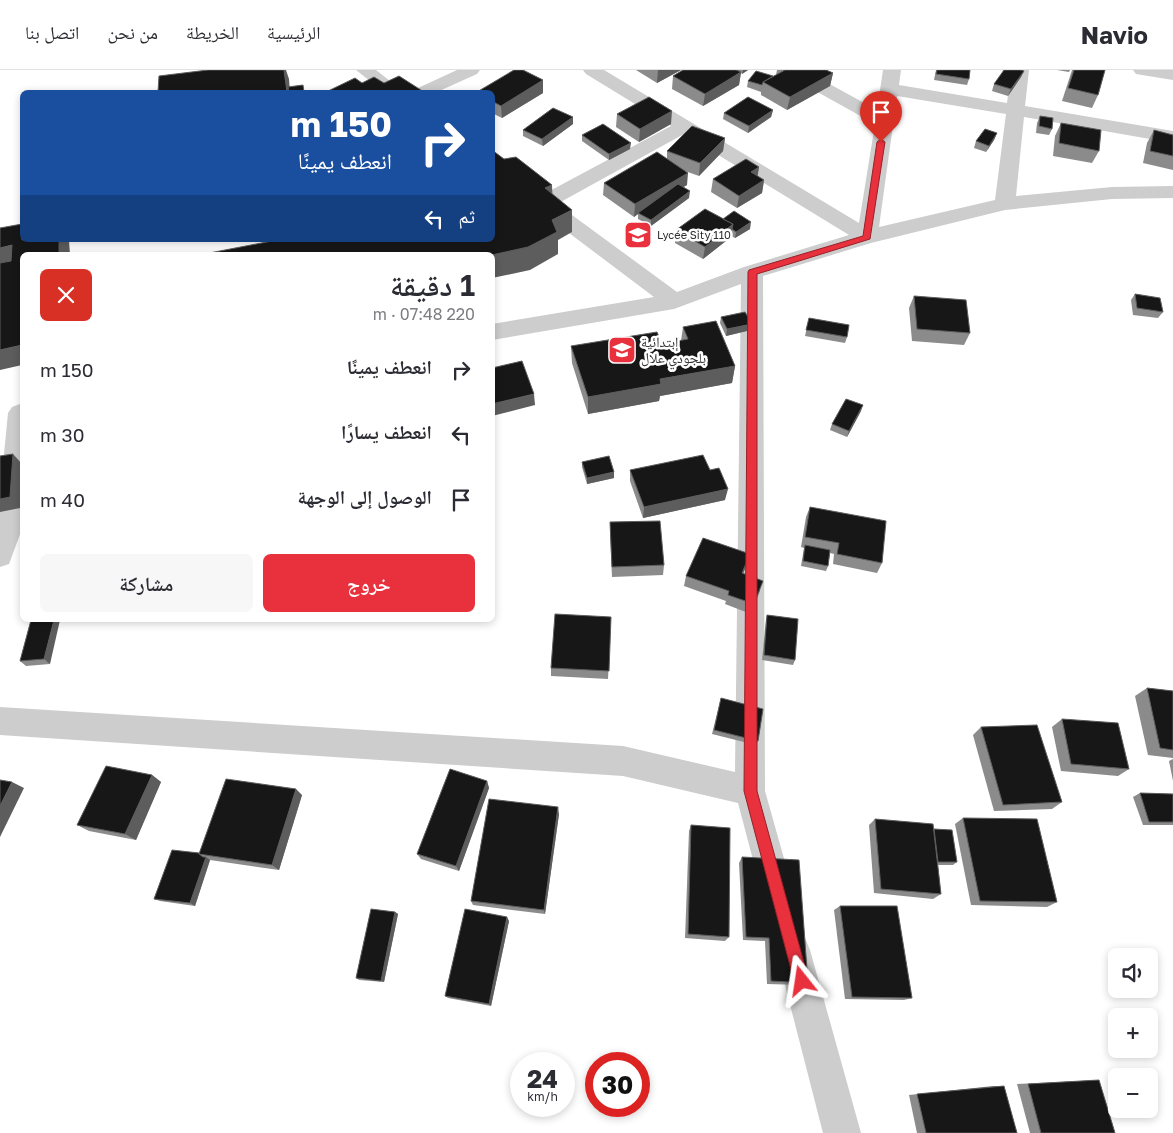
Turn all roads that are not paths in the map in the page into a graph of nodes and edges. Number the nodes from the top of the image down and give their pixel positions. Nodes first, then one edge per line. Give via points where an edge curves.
1 (365, 70) edge
2 (472, 70) edge
3 (592, 70) edge
4 (791, 70) edge
5 (892, 70) edge
6 (1020, 70) edge
7 (1142, 70) edge
8 (1173, 75) edge
9 (889, 89) junction
10 (393, 90) edge
11 (428, 90) edge
12 (1016, 111) junction
13 (884, 122) junction
14 (684, 126) junction
15 (1173, 137) edge
16 (495, 167) edge
17 (1173, 192) edge
18 (544, 204) junction
19 (1005, 204) junction
20 (867, 237) junction
21 (752, 272) junction
22 (674, 301) junction
23 (495, 331) edge
24 (14, 414) edge
25 (0, 556) edge
26 (0, 721) edge
27 (750, 791) junction
28 (842, 1133) edge

1 - 10 street
2 - 11 street
3 - 14 street
4 - 13 street
5 - 9 street
6 - 12 street
7 - 8 street
9 - 12 street
9 - 13 street
12 - 15 street
12 - 19 street
13 - 20 street
14 - 18 street
14 - 20 street
16 - 18 street
17 - 19 street
18 - 22 street
19 - 20 street
20 - 21 street
21 - 22 street
21 - 27 street
22 - 23 street
24 - 25 street via 10,527
26 - 27 street via 623,761
27 - 28 street

